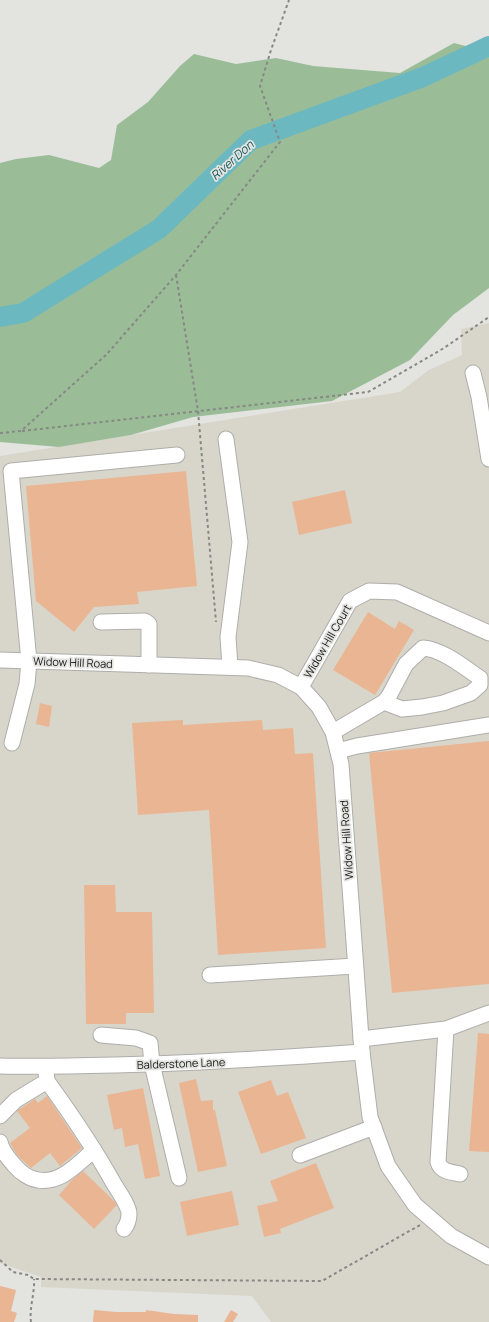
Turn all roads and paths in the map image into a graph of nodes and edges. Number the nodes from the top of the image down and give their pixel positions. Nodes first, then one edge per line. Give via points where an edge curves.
1 (288, 0) edge
2 (176, 275) junction
3 (489, 317) edge
4 (473, 373) dead end
5 (484, 396) edge
6 (198, 411) junction
7 (21, 431) junction
8 (0, 434) edge
9 (226, 439) dead end
10 (177, 456) dead end
11 (489, 459) edge
12 (101, 622) dead end
13 (217, 628) dead end
14 (489, 633) edge
15 (0, 660) edge
16 (29, 661) junction
17 (149, 665) junction
18 (230, 667) junction
19 (300, 687) junction
20 (384, 702) junction
21 (489, 725) edge
22 (333, 732) junction
23 (12, 743) dead end
24 (338, 751) junction
25 (356, 966) junction
26 (210, 975) dead end
27 (489, 1013) edge
28 (446, 1028) junction
29 (101, 1035) dead end
30 (361, 1046) junction
31 (152, 1064) junction
32 (0, 1066) edge
33 (46, 1074) junction
34 (0, 1116) edge
35 (374, 1128) junction
36 (0, 1142) edge
37 (94, 1150) junction
38 (300, 1155) dead end
39 (460, 1174) dead end
40 (179, 1178) dead end
41 (431, 1219) junction
42 (124, 1229) dead end
43 (489, 1257) edge
44 (0, 1260) edge
45 (34, 1279) junction
46 (31, 1322) edge

1 - 2 path via 260,86 280,142
2 - 6 path
2 - 7 path via 106,355
3 - 6 path via 444,348 368,392
4 - 5 street
5 - 11 street
6 - 7 path
6 - 13 path
7 - 8 path
9 - 18 street via 240,542 228,637
10 - 16 street via 11,471
12 - 17 street via 145,621 149,624
14 - 19 street, Widow Hill Court via 397,592 370,591 350,601
15 - 16 street, Widow Hill Road
16 - 17 street, Widow Hill Road
16 - 23 street via 27,684
17 - 18 street, Widow Hill Road
18 - 19 street, Widow Hill Road via 278,675
19 - 22 street, Widow Hill Road via 319,707
20 - 20 street via 406,664 423,648 430,648 443,654 480,678 480,685 471,693 443,703 402,709
20 - 22 street
21 - 24 street
22 - 24 street, Widow Hill Road
24 - 25 street, Widow Hill Road
25 - 26 street
25 - 30 street, Widow Hill Road
27 - 28 street, Balderstone Lane
28 - 30 street, Balderstone Lane
28 - 39 street via 438,1162 440,1168 445,1171
29 - 31 street via 145,1040 150,1043
30 - 31 street, Balderstone Lane via 264,1060
30 - 35 street, Widow Hill Road via 370,1116
31 - 33 street, Balderstone Lane
31 - 40 street
32 - 33 street, Balderstone Lane
33 - 34 street
33 - 37 street
35 - 38 street
35 - 41 street, Widow Hill Road via 388,1166 415,1205
36 - 37 street via 1,1148 18,1170 32,1179 46,1182 63,1176
37 - 42 street via 129,1214
41 - 43 street, Widow Hill Road via 451,1236
41 - 45 path via 322,1281
44 - 45 path via 13,1272
45 - 46 path

